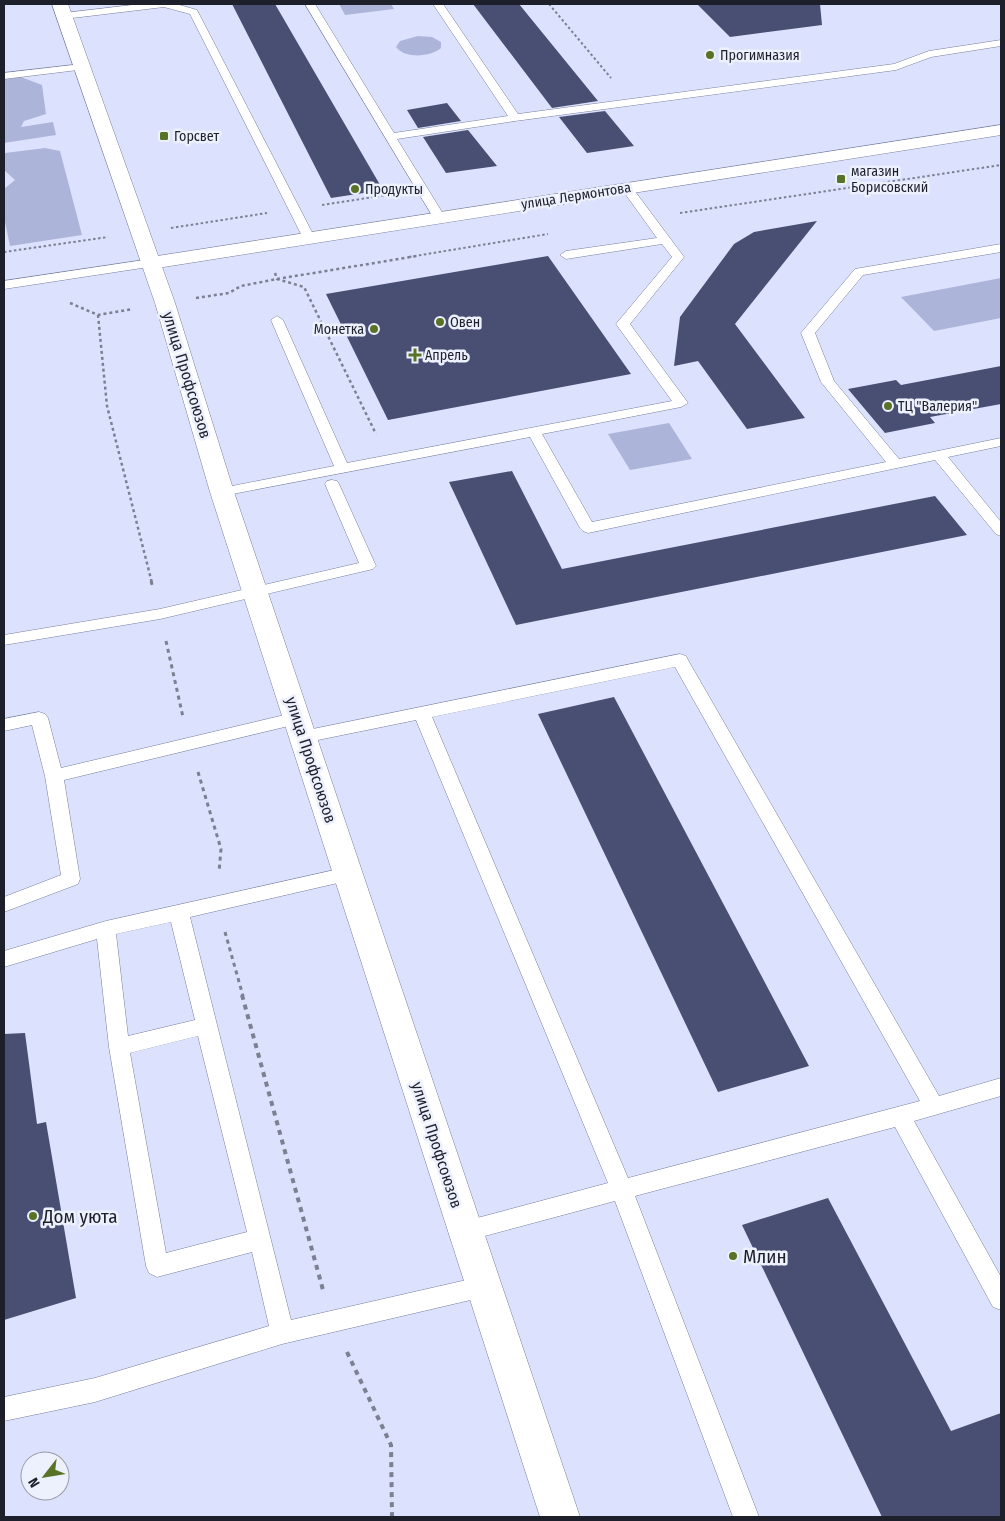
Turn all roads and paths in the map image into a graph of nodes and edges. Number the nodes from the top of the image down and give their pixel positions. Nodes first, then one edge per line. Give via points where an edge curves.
1 (164, 4) edge
2 (310, 4) edge
3 (438, 4) edge
4 (549, 4) edge
5 (62, 10) edge
6 (1001, 43) edge
7 (82, 67) junction
8 (4, 74) edge
9 (631, 102) junction
10 (515, 118) junction
11 (1000, 131) edge
12 (390, 137) junction
13 (627, 188) junction
14 (247, 216) dead end
15 (438, 217) junction
16 (309, 238) junction
17 (666, 240) junction
18 (263, 245) junction
19 (1001, 248) edge
20 (566, 255) dead end
21 (151, 263) junction
22 (4, 285) edge
23 (66, 302) dead end
24 (278, 320) dead end
25 (534, 432) junction
26 (1001, 442) edge
27 (938, 455) junction
28 (388, 460) junction
29 (896, 465) junction
30 (342, 468) junction
31 (332, 484) dead end
32 (222, 492) junction
33 (1001, 531) edge
34 (256, 593) junction
35 (160, 614) junction
36 (4, 640) edge
37 (422, 713) junction
38 (4, 725) edge
39 (300, 728) junction
40 (190, 745) junction
41 (54, 776) junction
42 (348, 874) junction
43 (217, 903) junction
44 (4, 905) edge
45 (179, 913) junction
46 (106, 929) junction
47 (4, 959) edge
48 (206, 1026) junction
49 (119, 1047) junction
50 (1001, 1087) edge
51 (934, 1106) junction
52 (900, 1116) junction
53 (622, 1191) junction
54 (466, 1231) junction
55 (260, 1239) junction
56 (484, 1287) junction
57 (1001, 1299) edge
58 (333, 1323) junction
59 (282, 1333) junction
60 (4, 1410) edge
61 (392, 1517) edge
62 (560, 1517) edge
63 (746, 1517) edge

1 - 5 lane
1 - 16 lane via 194,12
2 - 12 lane
3 - 10 lane
4 - 9 path
5 - 7 main road, улица Профсоюзов
6 - 9 lane via 929,54 896,67
7 - 8 lane
7 - 21 main road, улица Профсоюзов
9 - 10 lane
10 - 12 lane
11 - 13 main road, улица Лермонтова
12 - 15 lane
13 - 15 main road, улица Лермонтова
13 - 17 lane
14 - 18 path
15 - 16 main road, улица Лермонтова
16 - 18 main road, улица Лермонтова
17 - 20 lane
17 - 25 lane via 678,257 623,324 681,404
18 - 21 main road, улица Лермонтова
18 - 28 path via 277,279 304,287
19 - 29 lane via 859,272 808,334 828,382
21 - 22 lane
21 - 32 main road, улица Профсоюзов
23 - 35 path via 98,315 107,406
24 - 30 lane
25 - 28 lane
25 - 29 lane via 588,528
26 - 27 lane
27 - 29 lane
27 - 33 lane
28 - 30 lane
30 - 32 lane
31 - 34 lane via 368,566
32 - 34 main road, улица Профсоюзов
34 - 35 lane
34 - 39 main road, улица Профсоюзов
35 - 36 lane
35 - 40 path
37 - 39 lane
37 - 51 lane via 680,660
37 - 53 lane
38 - 41 lane via 39,718
39 - 40 lane
39 - 42 main road, улица Профсоюзов
40 - 41 lane
40 - 43 path via 221,849
41 - 44 lane via 71,879
42 - 43 lane
42 - 54 main road, улица Профсоюзов
43 - 45 lane
43 - 58 path
45 - 46 lane
45 - 48 lane
46 - 47 lane
46 - 49 lane
48 - 49 lane
48 - 55 lane
49 - 55 lane via 157,1266
50 - 51 lane
51 - 52 lane
52 - 53 lane
52 - 57 lane
53 - 54 lane
53 - 63 lane
54 - 56 main road, улица Профсоюзов
55 - 59 lane
56 - 58 lane
56 - 62 main road, улица Профсоюзов
58 - 59 lane
58 - 61 path via 391,1445
59 - 60 lane via 95,1390

